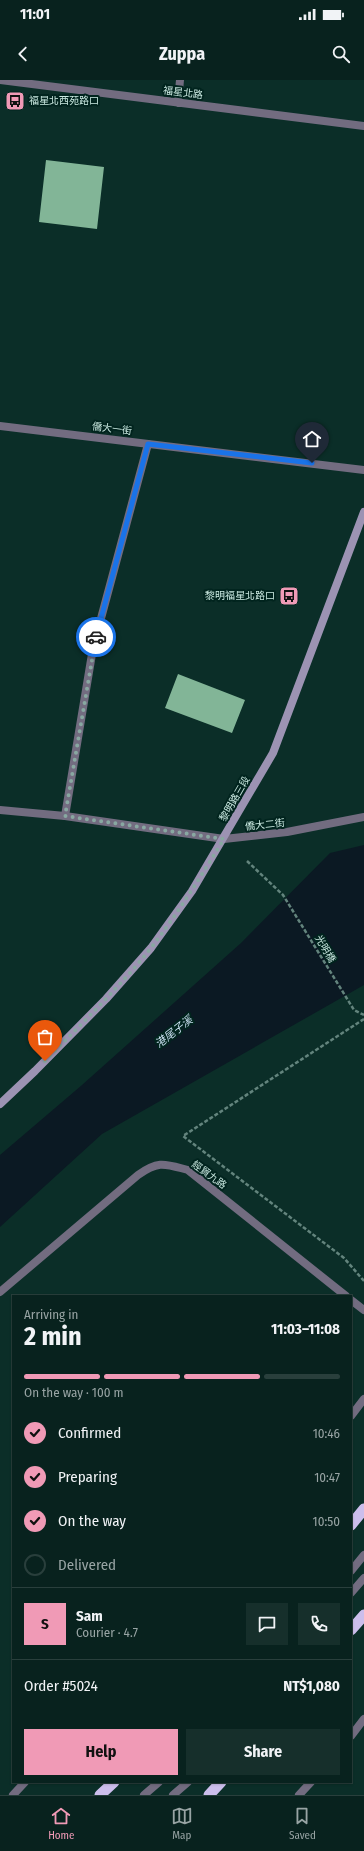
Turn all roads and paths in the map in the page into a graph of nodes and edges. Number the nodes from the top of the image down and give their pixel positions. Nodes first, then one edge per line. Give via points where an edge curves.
1 (0, 80) edge
2 (180, 80) edge
3 (178, 103) junction
4 (364, 126) edge
5 (0, 426) edge
6 (148, 444) junction
7 (364, 470) edge
8 (364, 512) edge
9 (0, 810) edge
10 (65, 816) junction
11 (364, 817) edge
12 (224, 839) junction
13 (247, 861) dead end
14 (364, 1015) edge
15 (364, 1019) edge
16 (0, 1104) edge
17 (364, 1281) edge
18 (0, 1292) edge
19 (345, 1295) edge
20 (352, 1301) edge
21 (364, 1310) edge
22 (364, 1399) edge
23 (352, 1415) edge
24 (364, 1509) edge
25 (352, 1524) edge
26 (364, 1555) edge
27 (352, 1570) edge
28 (364, 1578) edge
29 (352, 1592) edge
30 (364, 1615) edge
31 (352, 1629) edge
32 (364, 1719) edge
33 (352, 1735) edge
34 (24, 1783) edge
35 (113, 1783) edge
36 (158, 1783) edge
37 (187, 1783) edge
38 (220, 1783) edge
39 (310, 1783) edge
40 (13, 1795) edge
41 (100, 1795) edge
42 (144, 1795) edge
43 (174, 1795) edge
44 (209, 1795) edge
45 (299, 1795) edge

1 - 3 street, 福星北路
2 - 3 street
3 - 4 street, 福星北路
5 - 6 street, 僑大一街
6 - 7 street, 僑大一街
6 - 10 street via 93,648
8 - 12 main road, 黎明路三段 via 273,753
9 - 10 street, 僑大二街
10 - 12 street, 僑大二街
11 - 12 street, 僑大二街 via 287,832
12 - 16 main road, 黎明路三段 via 192,891 151,948 106,999
13 - 14 path, 光明橋 via 284,895 354,1010
15 - 17 path via 183,1136 344,1258
18 - 19 street, 經貿九路 via 138,1175 162,1163 188,1170
20 - 21 street
22 - 23 street
24 - 25 highway
26 - 27 street
28 - 29 street
30 - 31 highway
32 - 33 street
34 - 40 street
35 - 41 highway
36 - 42 street
37 - 43 street
38 - 44 highway
39 - 45 street

